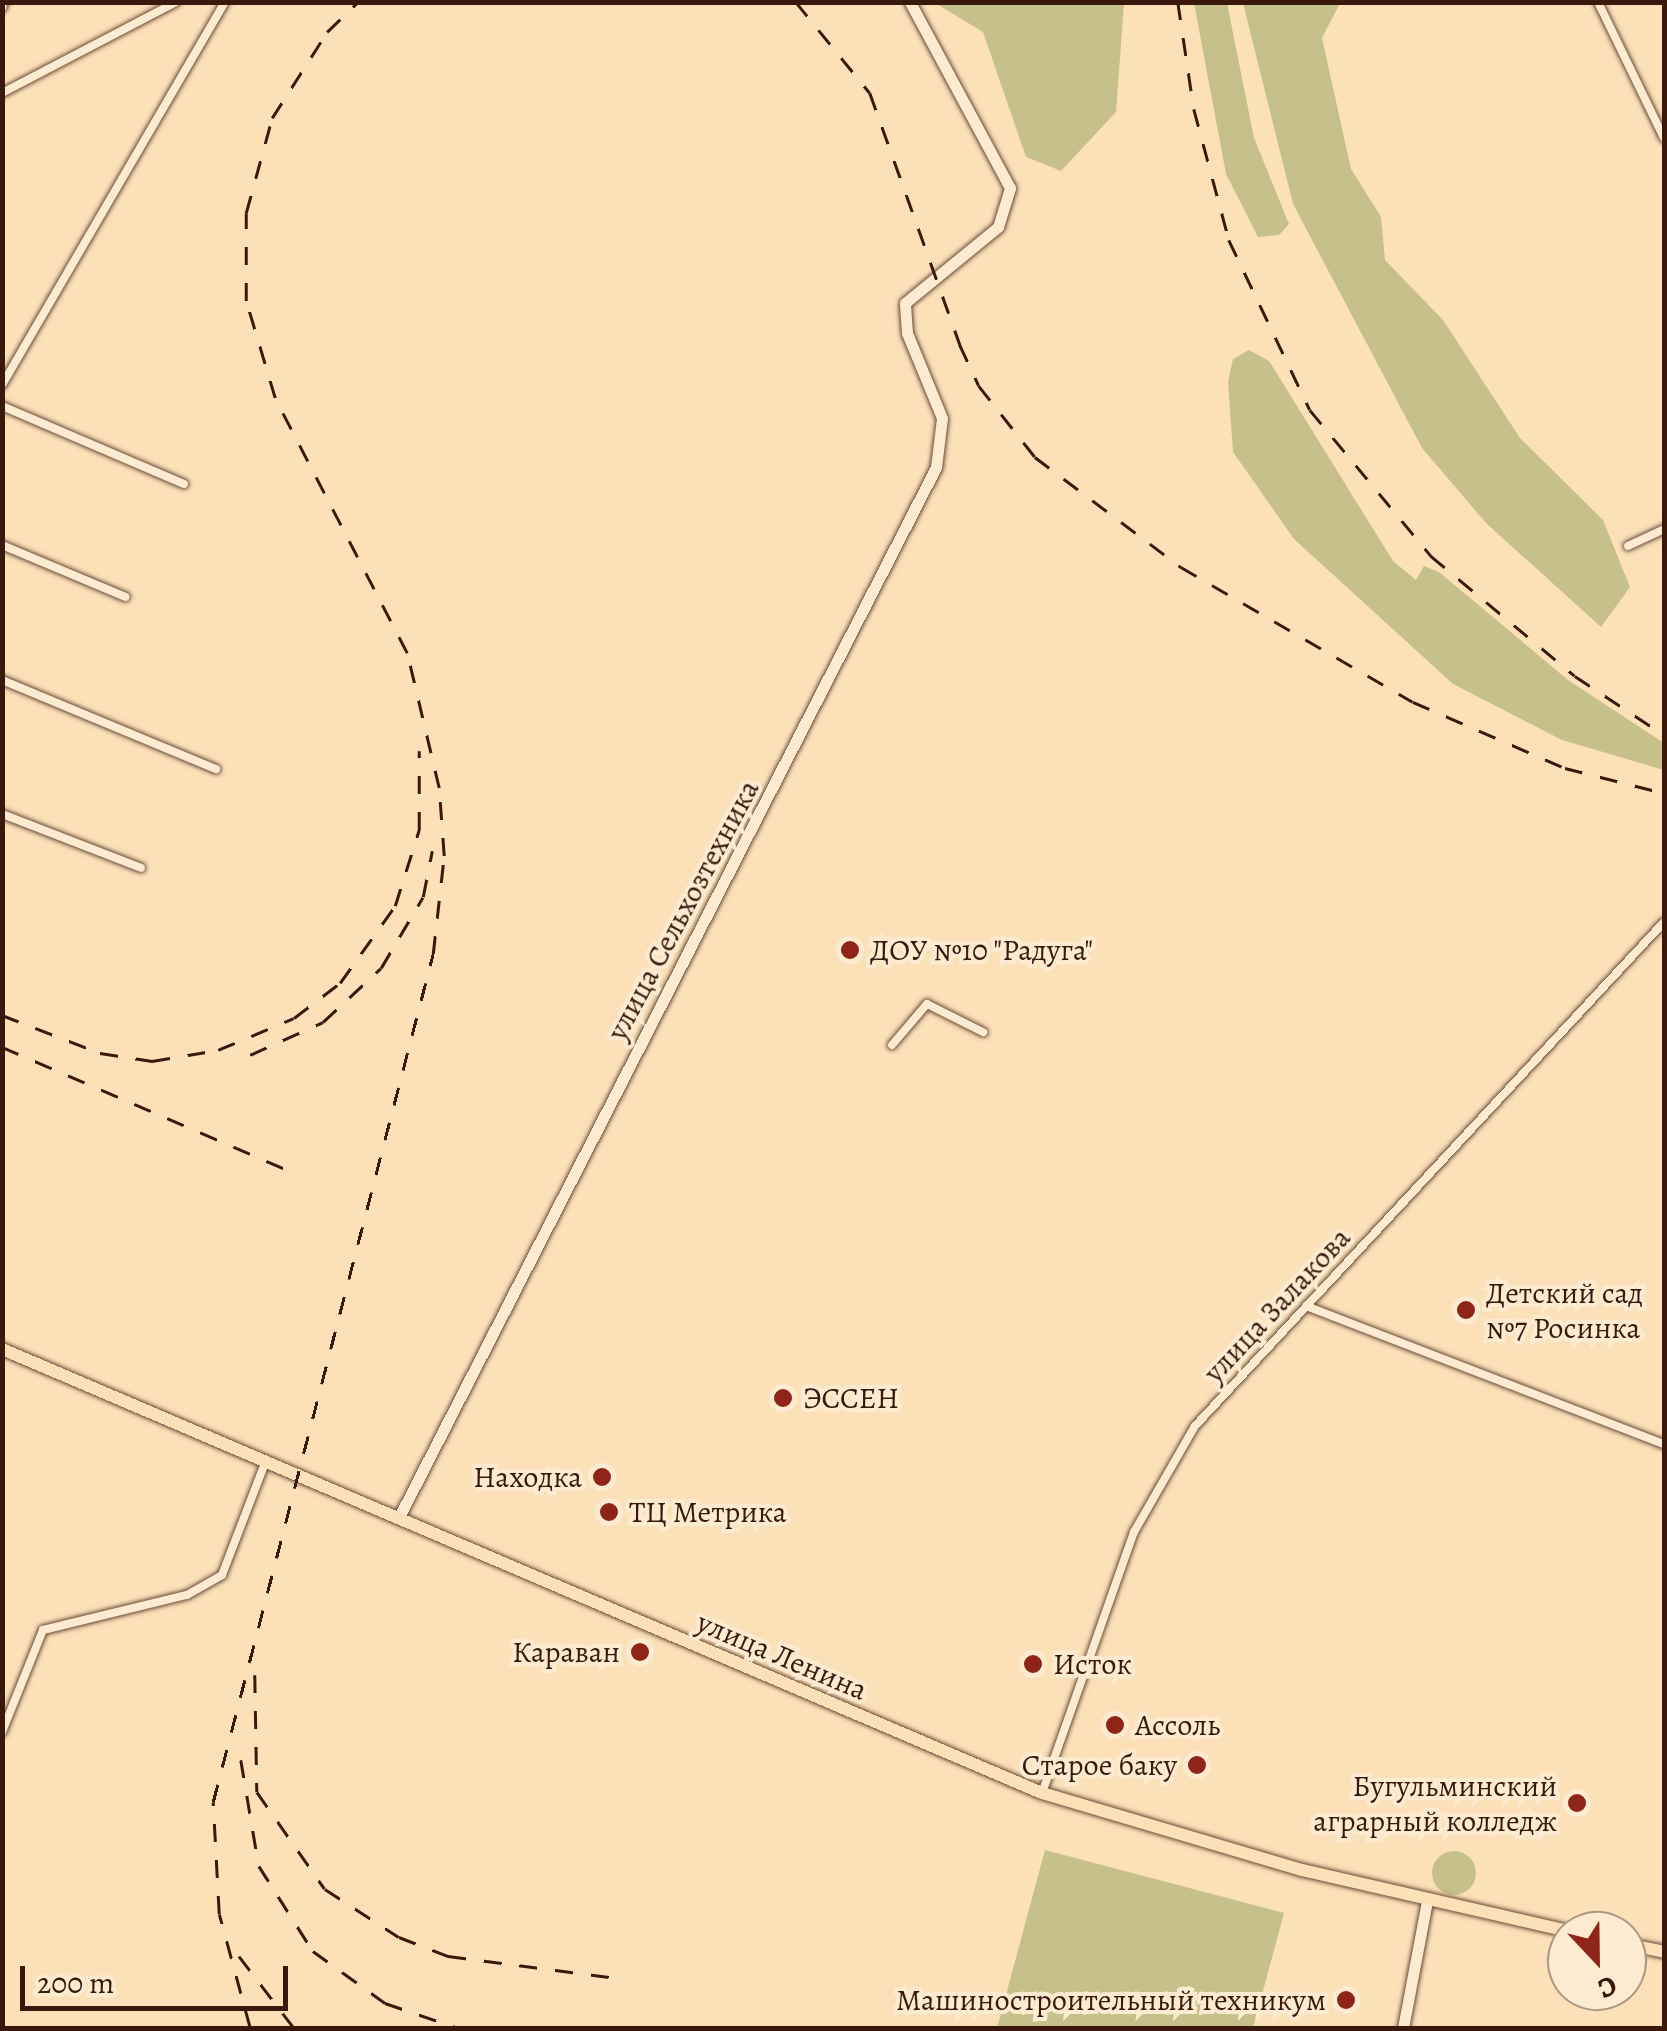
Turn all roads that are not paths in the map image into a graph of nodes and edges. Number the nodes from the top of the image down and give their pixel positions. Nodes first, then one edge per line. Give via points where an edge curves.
1 (176, 2) edge
2 (225, 2) edge
3 (910, 2) edge
4 (1598, 2) edge
5 (2, 93) edge
6 (1664, 138) edge
7 (2, 385) edge
8 (2, 406) edge
9 (184, 484) dead end
10 (1664, 529) edge
11 (2, 545) edge
12 (1628, 546) dead end
13 (126, 597) dead end
14 (2, 680) edge
15 (216, 770) dead end
16 (2, 814) edge
17 (141, 868) dead end
18 (1664, 922) edge
19 (983, 1032) dead end
20 (892, 1044) dead end
21 (1306, 1306) junction
22 (2, 1349) edge
23 (1664, 1444) edge
24 (265, 1463) junction
25 (399, 1517) junction
26 (2, 1732) edge
27 (1042, 1794) junction
28 (1428, 1901) junction
29 (1547, 1926) edge
30 (1402, 2028) edge

1 - 5 street
2 - 7 street
3 - 25 street, улица Сельхозтехника via 1010,188 998,228 916,285 902,316 942,418 936,467 914,521
4 - 6 street
8 - 9 street
10 - 12 street
11 - 13 street
14 - 15 street
16 - 17 street
18 - 21 street, улица Залакова
19 - 20 street via 926,1004
21 - 23 street
21 - 27 street, улица Залакова via 1195,1426 1134,1532
22 - 24 main road, улица Ленина
24 - 25 main road, улица Ленина
24 - 26 street via 222,1575 188,1595 43,1630
25 - 27 main road, улица Ленина
27 - 28 main road, улица Ленина
28 - 29 main road, улица Ленина
28 - 30 street

